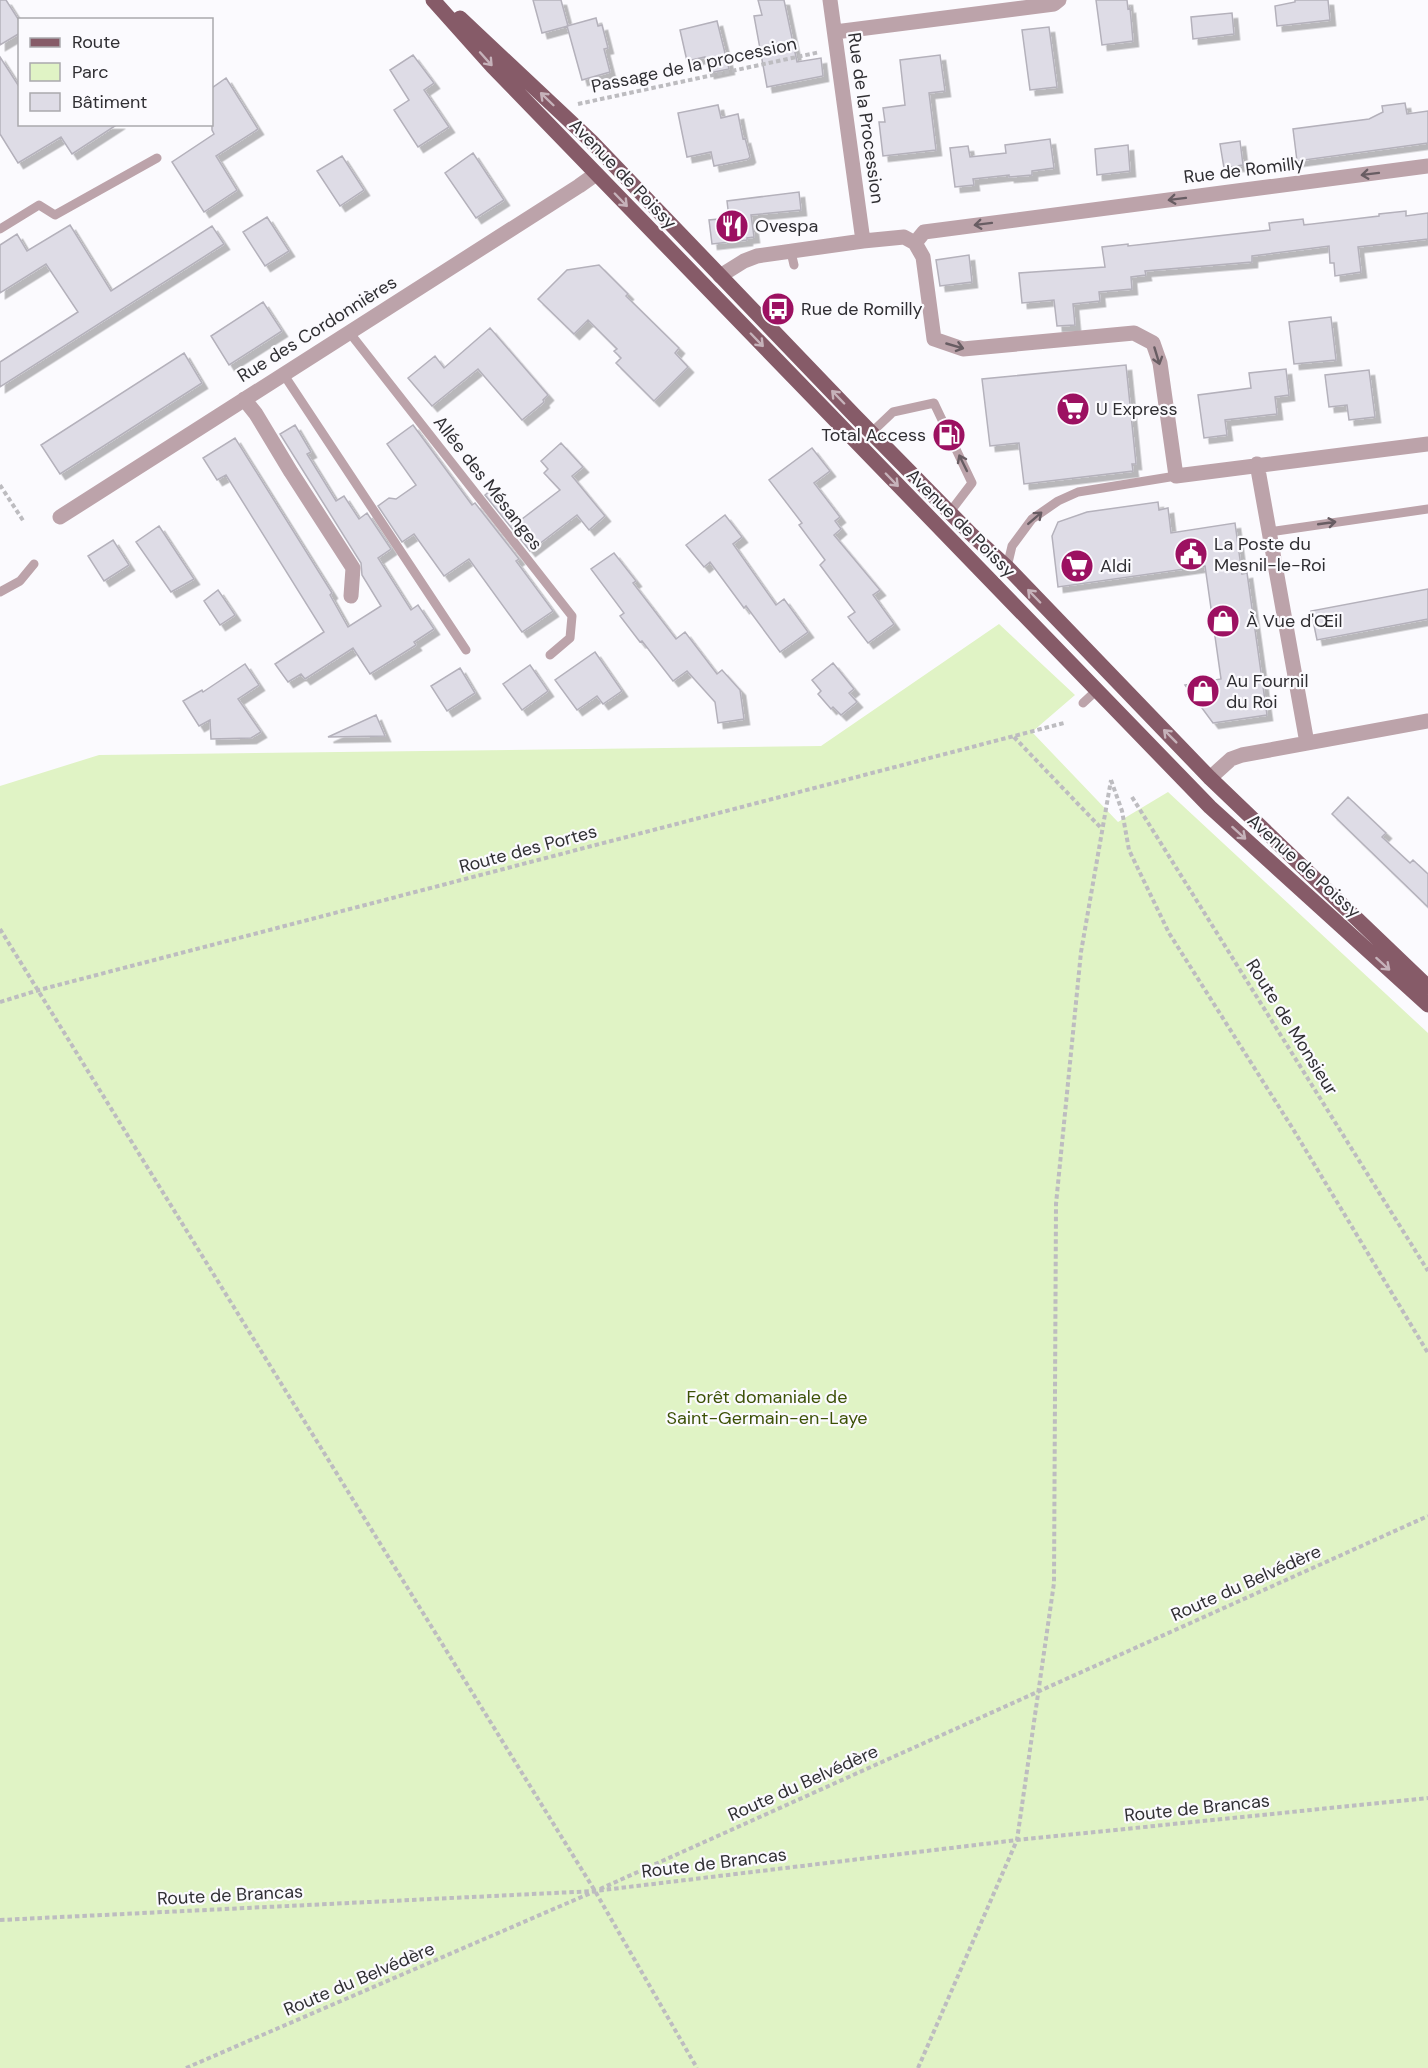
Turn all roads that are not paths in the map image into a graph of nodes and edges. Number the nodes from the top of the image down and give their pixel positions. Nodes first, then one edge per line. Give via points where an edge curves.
1 (433, 0) edge
2 (440, 0) edge
3 (830, 0) edge
4 (1059, 0) edge
5 (835, 32) junction
6 (157, 158) dead end
7 (611, 161) junction
8 (1428, 166) edge
9 (596, 174) junction
10 (0, 229) edge
11 (863, 241) junction
12 (915, 243) junction
13 (720, 276) junction
14 (708, 289) junction
15 (349, 332) junction
16 (284, 375) junction
17 (244, 399) junction
18 (872, 432) junction
19 (1428, 444) edge
20 (1257, 464) junction
21 (1176, 476) junction
22 (1428, 509) edge
23 (950, 512) junction
24 (60, 517) dead end
25 (937, 526) junction
26 (1269, 532) junction
27 (34, 564) dead end
28 (1007, 567) junction
29 (993, 582) junction
30 (0, 592) edge
31 (351, 596) dead end
32 (466, 650) dead end
33 (550, 655) dead end
34 (1097, 690) junction
35 (1083, 703) dead end
36 (1428, 721) edge
37 (1307, 743) junction
38 (1210, 778) junction
39 (1196, 792) junction
40 (1428, 987) edge
41 (1428, 1005) edge

1 -> 9 main road, Avenue de Poissy
7 -> 2 main road, Avenue de Poissy
3 - 5 street, Rue de la Procession
4 - 5 street via 1054,4
5 - 11 street, Rue de la Procession
6 - 10 lane via 55,215 39,205
7 - 9 main road
7 - 13 main road, Avenue de Poissy
8 -> 12 street, Rue de Romilly via 930,231
9 -> 14 main road, Avenue de Poissy
9 - 15 street, Rue des Cordonnières
11 - 12 street via 904,237
11 - 13 street via 793,259 757,256
12 -> 21 street via 923,257 934,339 963,349 1134,333 1153,343 1160,363
13 - 14 main road
18 -> 13 main road, Avenue de Poissy
14 -> 25 main road, Avenue de Poissy
15 - 16 street, Rue des Cordonnières
15 - 33 lane, Allée des Mésanges via 572,616 570,638
16 - 17 street, Rue des Cordonnières
16 - 32 lane
17 - 24 street, Rue des Cordonnières
17 - 31 street via 352,568
18 - 23 main road, Avenue de Poissy
23 -> 18 lane via 972,483 934,403 893,412
19 - 20 street
20 - 21 street
20 - 26 street
28 -> 21 lane via 1012,546 1025,528 1058,501 1078,492
26 -> 22 lane
23 - 25 street
23 - 28 main road, Avenue de Poissy
25 - 29 main road, Avenue de Poissy
26 - 37 street
27 - 30 lane via 20,581
28 - 29 street
38 -> 28 main road, Avenue de Poissy
29 - 34 main road, Avenue de Poissy
34 - 35 lane
34 - 39 main road, Avenue de Poissy
36 - 37 street
37 - 38 street via 1242,755
38 - 39 main road
38 - 40 main road, Avenue de Poissy
39 -> 41 main road, Avenue de Poissy

